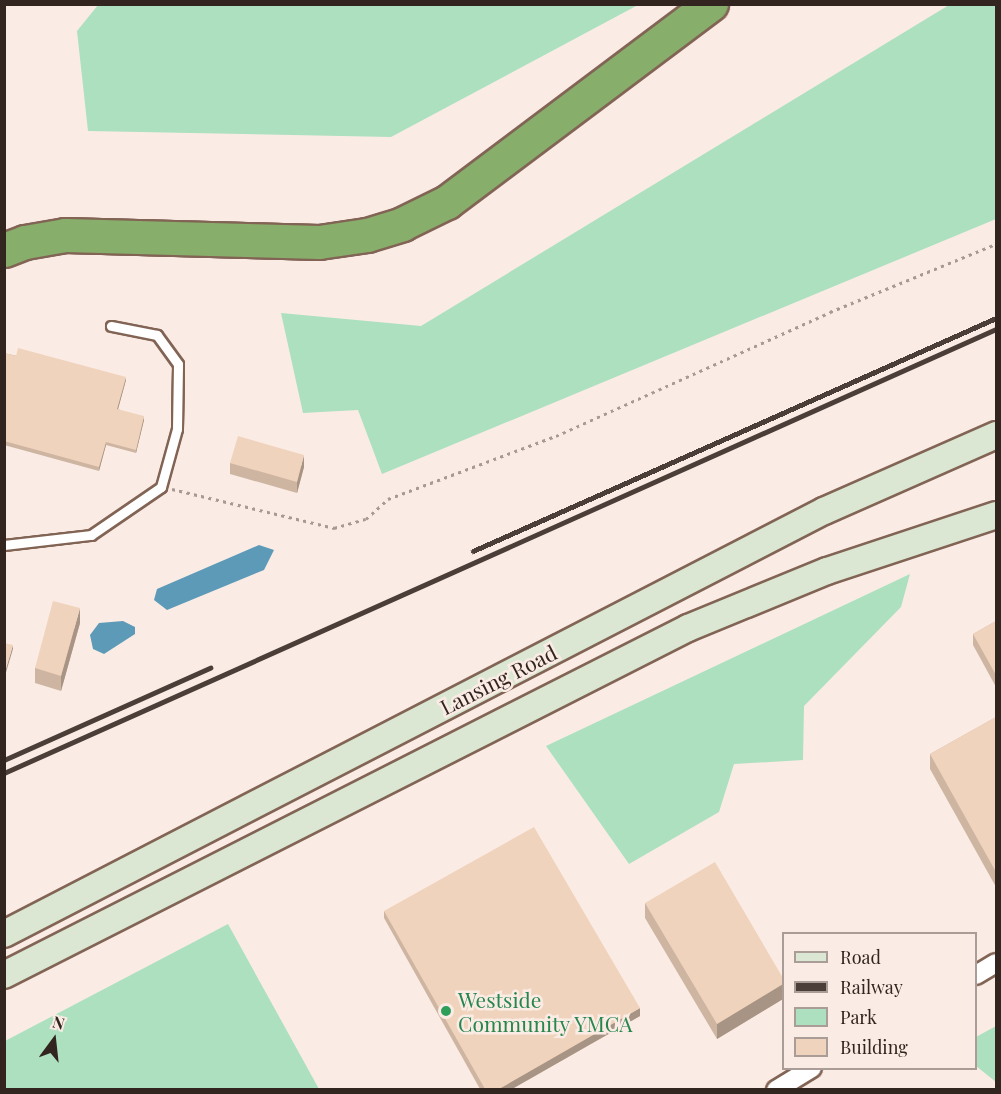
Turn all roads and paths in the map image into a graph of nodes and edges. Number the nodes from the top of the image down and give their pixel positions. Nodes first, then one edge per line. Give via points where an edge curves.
1 (711, 4) edge
2 (996, 243) edge
3 (4, 250) edge
4 (111, 326) dead end
5 (996, 435) edge
6 (161, 487) junction
7 (996, 515) edge
8 (4, 545) edge
9 (4, 934) edge
10 (996, 963) edge
11 (977, 974) edge
12 (4, 975) edge
13 (809, 1070) edge
14 (776, 1089) edge

1 - 3 highway via 447,202 402,224 367,235 318,242 65,235
2 - 6 path via 830,312 556,436 388,499 366,519 334,528
4 - 6 lane via 157,335 178,364 177,429
5 - 9 main road, Lansing Road via 824,511
6 - 8 lane via 91,535
7 - 12 main road, Lansing Road via 827,571 688,628
10 - 11 street
13 - 14 street

